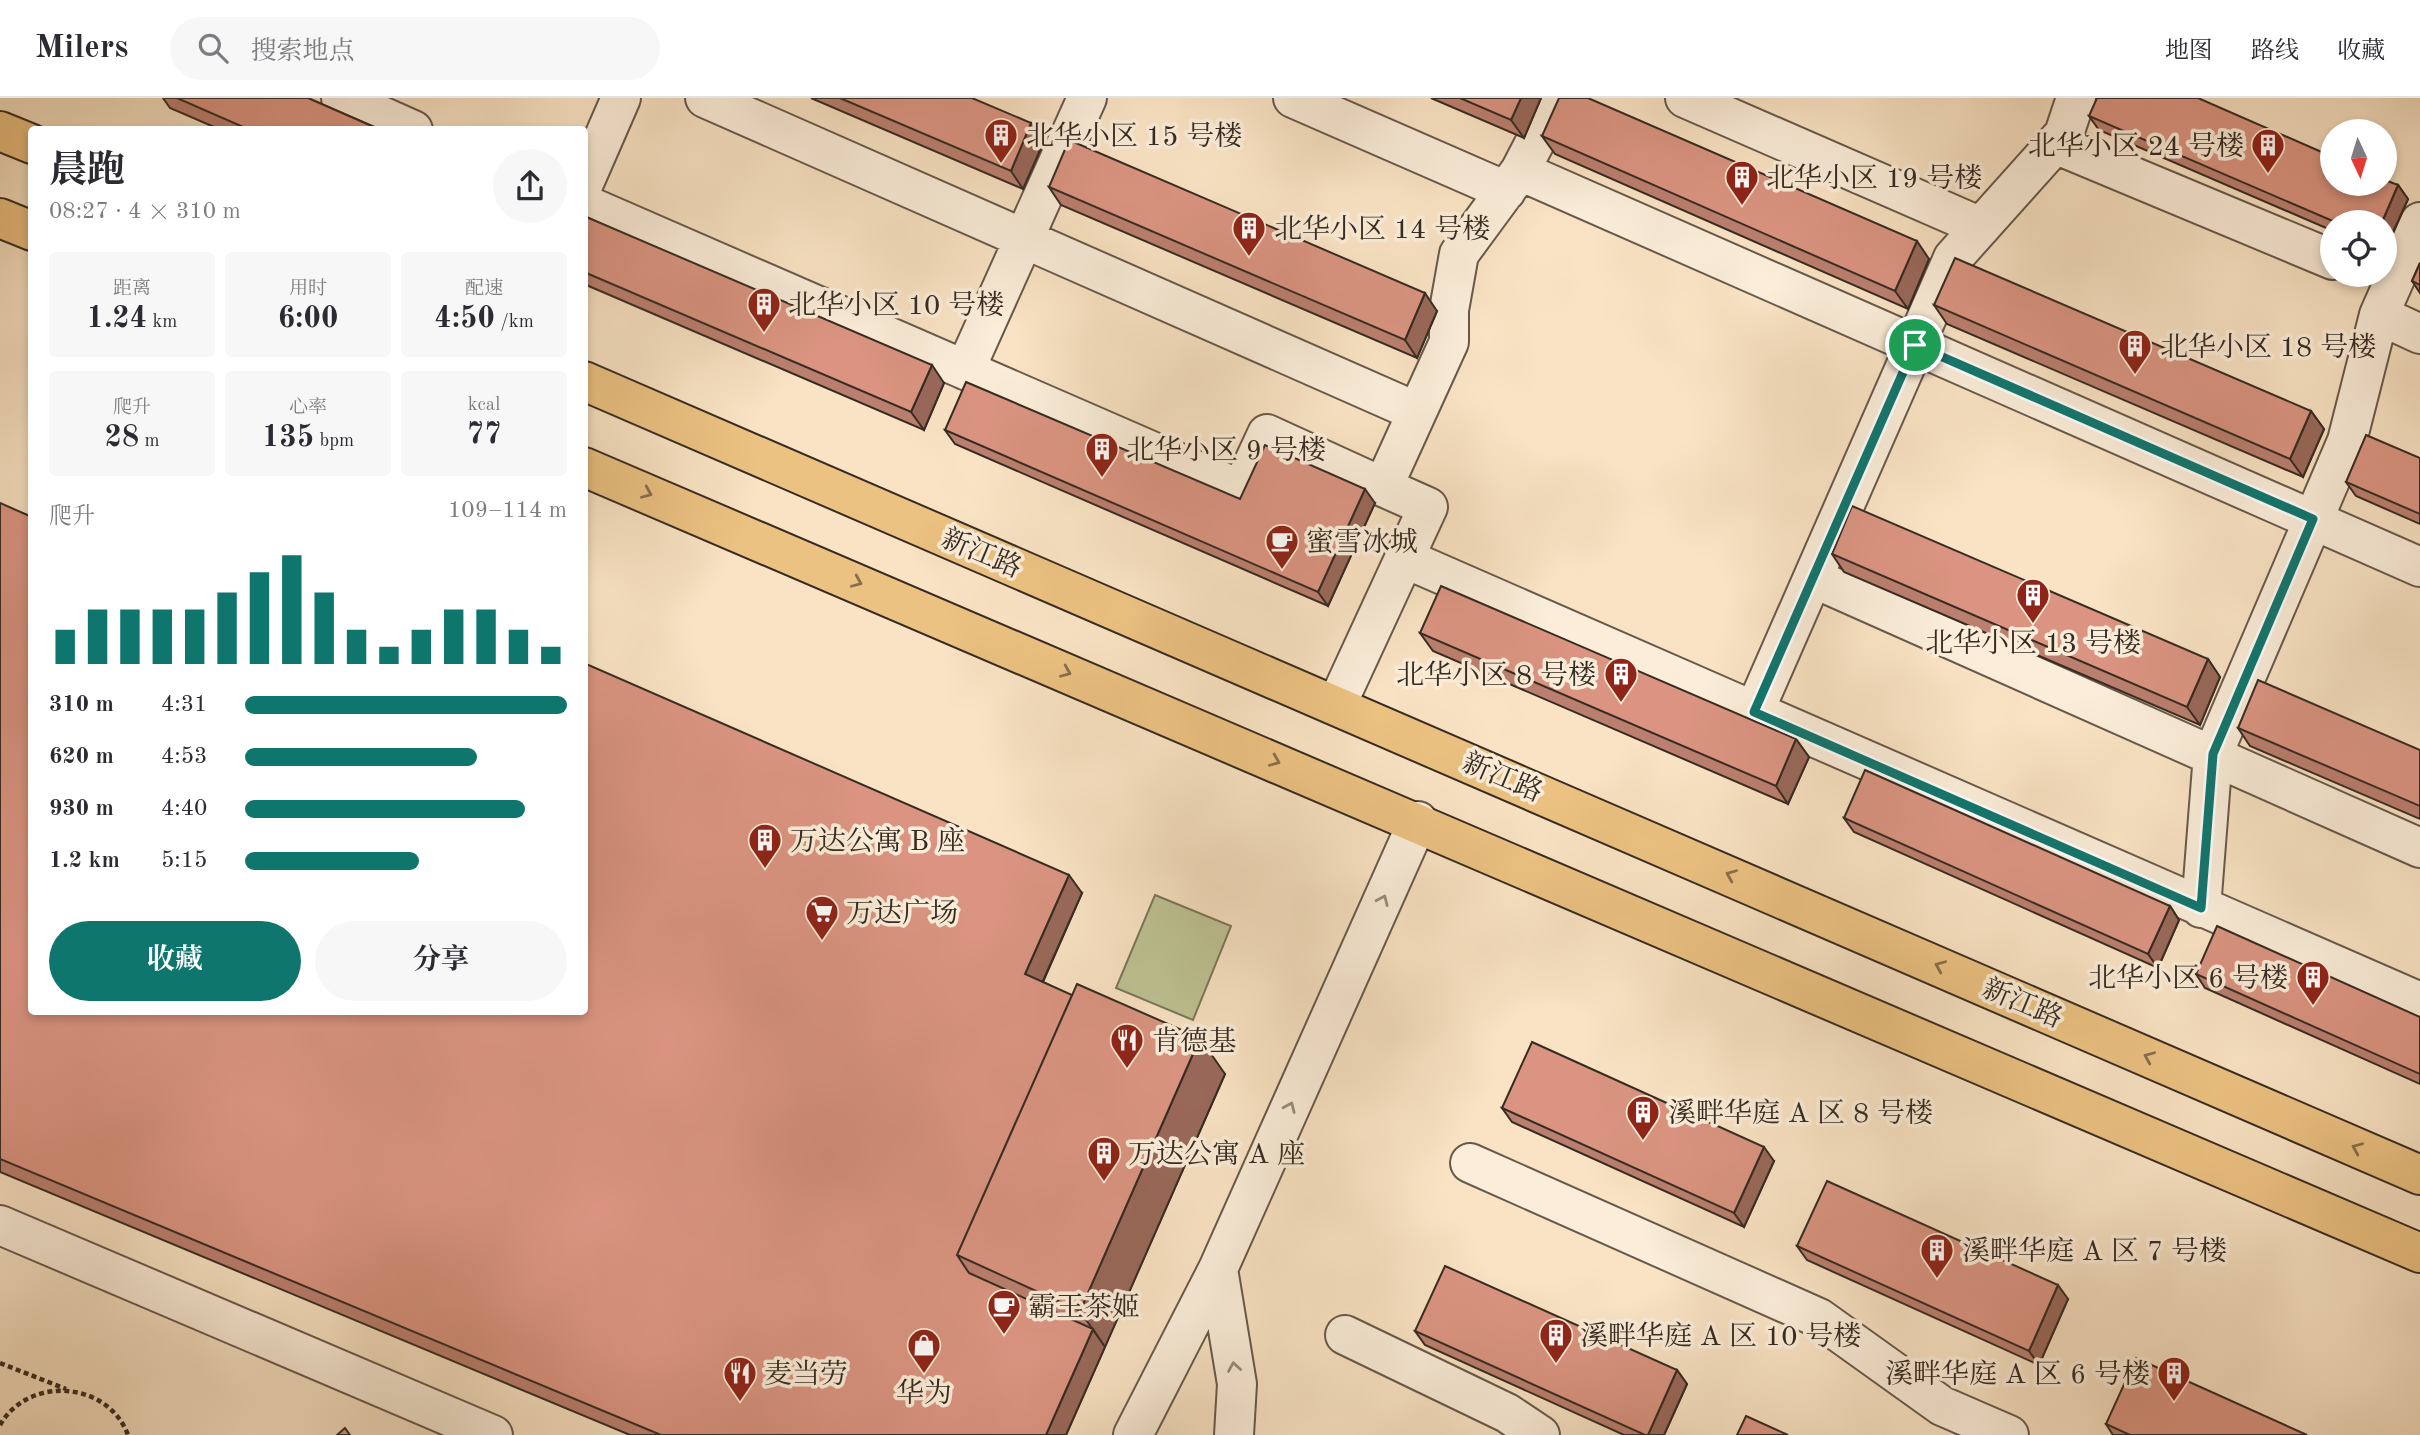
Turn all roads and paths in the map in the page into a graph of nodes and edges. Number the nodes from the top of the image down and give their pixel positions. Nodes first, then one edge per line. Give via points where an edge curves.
1 (341, 98) edge
2 (621, 98) edge
3 (705, 98) edge
4 (1087, 98) edge
5 (1293, 98) edge
6 (1558, 98) edge
7 (1685, 98) edge
8 (2076, 98) edge
9 (404, 126) edge
10 (0, 131) edge
11 (28, 142) edge
12 (2055, 144) junction
13 (588, 174) edge
14 (1513, 181) junction
15 (588, 206) edge
16 (0, 218) edge
17 (2420, 222) edge
18 (1981, 227) junction
19 (28, 229) edge
20 (1023, 239) junction
21 (2320, 255) edge
22 (2380, 292) edge
23 (2420, 334) edge
24 (1915, 345) junction
25 (965, 370) junction
26 (588, 383) edge
27 (1417, 412) junction
28 (588, 469) edge
29 (1382, 487) junction
30 (2313, 519) junction
31 (1404, 558) junction
32 (2420, 567) edge
33 (1813, 578) junction
34 (1337, 704) junction
35 (1754, 712) junction
36 (2213, 754) junction
37 (1418, 821) junction
38 (2420, 848) edge
39 (2201, 908) junction
40 (2420, 1002) edge
41 (1471, 1163) dead end
42 (2420, 1175) edge
43 (0, 1225) edge
44 (2420, 1253) edge
45 (1218, 1269) junction
46 (1345, 1335) dead end
47 (0, 1363) edge
48 (66, 1390) junction
49 (0, 1425) edge
50 (128, 1435) edge
51 (493, 1435) edge
52 (1133, 1435) edge
53 (1234, 1435) edge
54 (1541, 1435) edge
55 (2009, 1435) edge

1 - 9 street
2 - 13 street
3 - 20 street
4 - 20 street
5 - 14 street
6 - 14 street
7 - 18 street
8 - 12 street via 2064,134
10 - 11 main road
12 - 18 street
12 - 21 street
14 - 24 street
14 - 27 street via 1459,254 1449,310 1449,342
15 - 25 street
16 - 19 main road
17 - 22 street
18 - 24 street via 1953,258
20 - 25 street
20 - 27 street
22 - 23 street
22 - 30 street via 2347,441
24 - 30 street
24 - 33 street
25 - 29 street via 1241,491 1267,434
26 - 34 main road, 新江路
27 - 29 street
28 -> 37 main road
29 - 31 street via 1428,507
30 - 32 street
30 - 36 street
31 - 34 street
31 - 35 street
33 - 35 street
33 - 36 street
42 -> 34 main road, 新江路
35 - 39 street
36 - 38 street
36 - 39 street
37 - 44 main road
45 -> 37 street
39 - 40 street
41 - 55 street via 1819,1318 1942,1405
43 - 51 street
45 - 52 street
53 -> 45 street via 1237,1384
46 - 54 street via 1507,1413
47 - 48 path
48 - 49 path via 22,1401
48 - 50 path via 90,1395 109,1407

